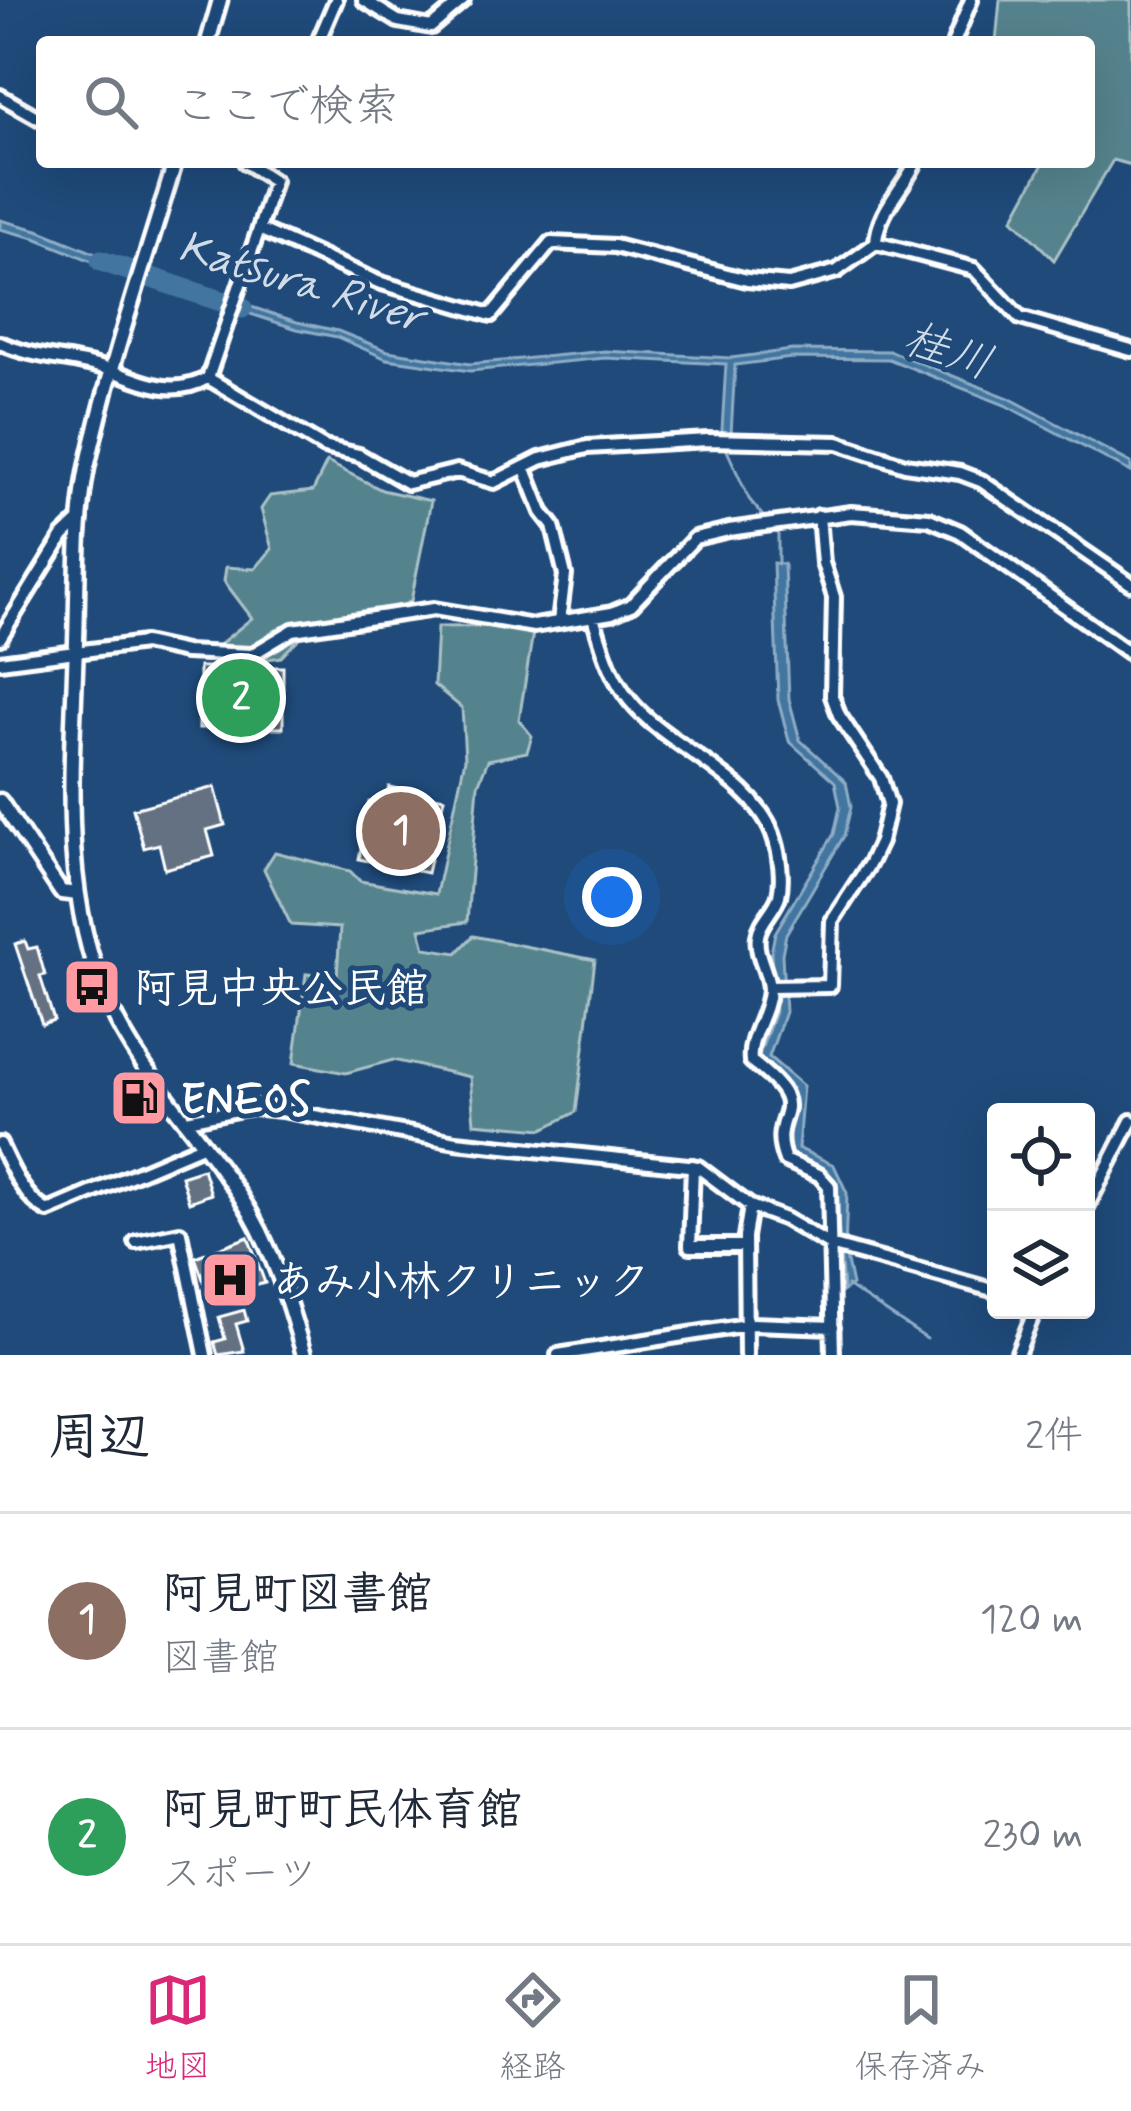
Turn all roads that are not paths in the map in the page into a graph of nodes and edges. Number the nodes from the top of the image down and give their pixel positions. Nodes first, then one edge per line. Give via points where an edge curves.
1 (220, 0) edge
2 (336, 0) edge
3 (364, 0) edge
4 (463, 0) edge
5 (971, 0) edge
6 (210, 36) edge
7 (321, 36) edge
8 (956, 36) edge
9 (0, 96) edge
10 (36, 117) edge
11 (173, 168) edge
12 (253, 168) edge
13 (912, 168) edge
14 (259, 229) junction
15 (876, 244) junction
16 (0, 343) edge
17 (1131, 350) edge
18 (113, 371) junction
19 (208, 378) junction
20 (524, 469) junction
21 (819, 516) junction
22 (81, 519) junction
23 (1131, 584) edge
24 (593, 616) junction
25 (559, 622) junction
26 (0, 638) edge
27 (76, 652) junction
28 (1131, 654) edge
29 (0, 662) edge
30 (0, 801) edge
31 (78, 894) junction
32 (769, 987) junction
33 (187, 1120) junction
34 (1131, 1121) edge
35 (0, 1144) edge
36 (205, 1144) junction
37 (693, 1166) junction
38 (1095, 1191) edge
39 (750, 1205) junction
40 (136, 1242) dead end
41 (830, 1244) junction
42 (745, 1246) junction
43 (987, 1288) edge
44 (1031, 1319) edge
45 (747, 1326) junction
46 (833, 1328) junction
47 (633, 1349) edge
48 (205, 1355) edge
49 (304, 1355) edge
50 (558, 1355) edge
51 (746, 1355) edge
52 (833, 1355) edge
53 (1017, 1355) edge

1 - 6 street
2 - 7 street
3 - 4 street via 398,21 431,27
5 - 8 street
9 - 10 street
11 - 18 street
12 - 14 street via 274,181
13 - 15 street
14 - 15 street via 378,282 491,315 550,243 615,246 789,284 838,271
14 - 19 street
15 - 17 street via 974,268 1020,318
16 - 18 street
18 - 19 street via 160,388
18 - 22 street
19 - 20 street via 324,447 359,455 408,483 457,471 494,482
20 - 23 street via 587,447 838,443 981,481
20 - 25 street via 553,526 565,575
21 - 24 street via 695,538 631,605
21 - 28 street via 892,514 960,532
21 - 32 street via 834,597 832,696 889,804 870,863 832,921 830,986
22 - 26 street
22 - 27 street
24 - 25 street
24 - 32 street via 631,703 713,765 774,835 779,897 757,946
25 - 27 street via 534,626 434,609 293,630 251,655 144,643
27 - 29 street
27 - 31 street
30 - 31 street via 61,892
31 - 33 street via 108,1002
32 - 41 street via 751,1061 786,1092 785,1160 829,1186
33 - 36 street
33 - 37 street via 281,1110 457,1142
34 - 38 street
35 - 36 street via 16,1177 48,1211
36 - 49 street via 265,1240
37 - 39 street
37 - 42 street via 690,1246
39 - 41 street
39 - 42 street
40 - 48 street via 180,1233
41 - 43 street
41 - 46 street
42 - 45 street
44 - 53 street
45 - 46 street
45 - 47 street
45 - 51 street
46 - 52 street
47 - 50 street

